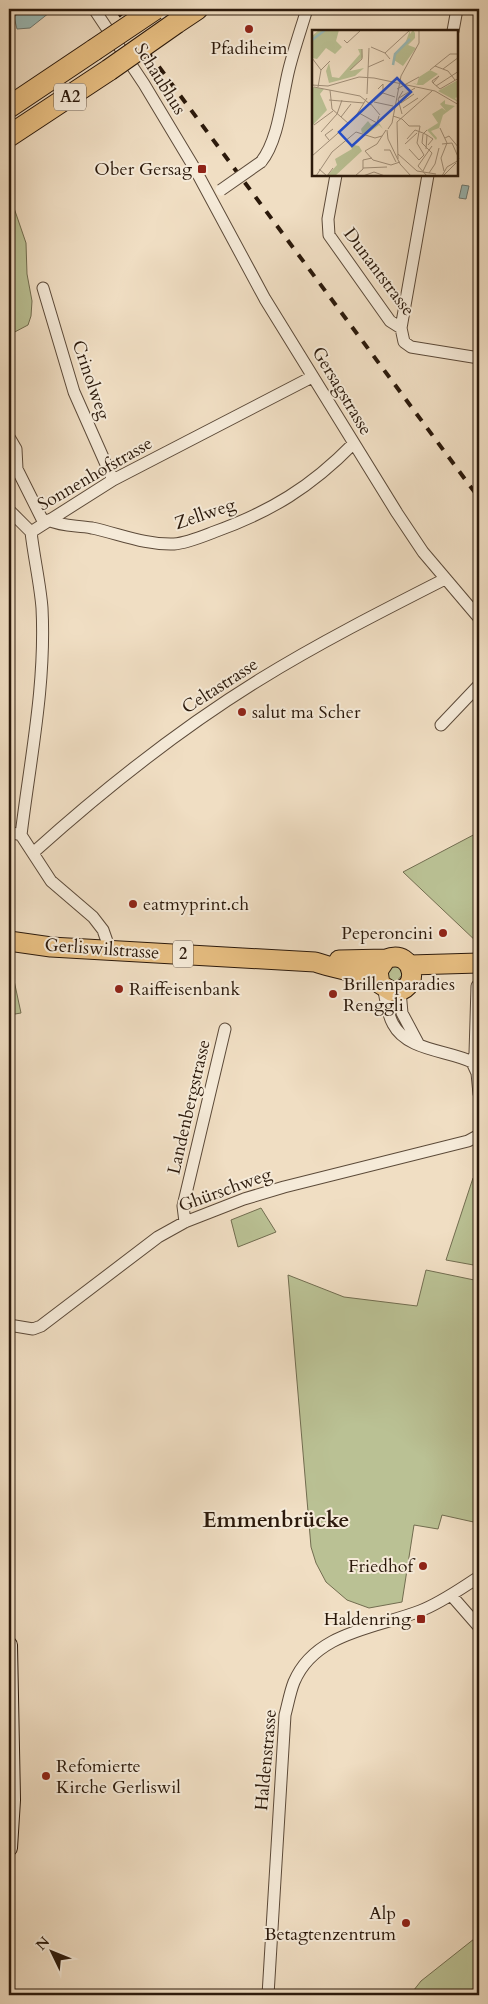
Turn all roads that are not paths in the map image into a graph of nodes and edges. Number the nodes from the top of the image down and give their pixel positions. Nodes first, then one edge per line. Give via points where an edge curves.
1 (94, 9) edge
2 (155, 9) edge
3 (197, 9) edge
4 (307, 9) edge
5 (457, 9) edge
6 (453, 30) edge
7 (9, 107) edge
8 (30, 124) junction
9 (9, 136) edge
10 (9, 146) edge
11 (195, 169) joint
12 (336, 176) edge
13 (428, 176) edge
14 (210, 197) junction
15 (43, 288) dead end
16 (401, 328) junction
17 (479, 358) edge
18 (312, 377) junction
19 (9, 436) edge
20 (353, 444) junction
21 (113, 480) junction
22 (9, 510) edge
23 (46, 522) junction
24 (31, 532) junction
25 (445, 579) junction
26 (479, 618) edge
27 (479, 685) edge
28 (441, 725) dead end
29 (9, 832) edge
30 (21, 835) junction
31 (34, 852) junction
32 (9, 941) edge
33 (51, 947) junction
34 (110, 950) junction
35 (9, 951) edge
36 (315, 962) junction
37 (479, 963) edge
38 (396, 980) junction
39 (478, 980) edge
40 (225, 1029) dead end
41 (419, 1044) junction
42 (472, 1062) junction
43 (479, 1094) edge
44 (479, 1134) edge
45 (186, 1222) junction
46 (9, 1325) edge
47 (479, 1577) edge
48 (451, 1595) junction
49 (479, 1627) edge
50 (9, 1645) edge
51 (10, 1682) edge
52 (9, 1848) edge
53 (268, 1995) edge

1 - 11 street, Schaubhus
2 - 7 highway, A2, bridge
3 - 8 highway, A2, bridge
4 - 14 street, bridge via 267,155
5 - 6 street
8 - 9 highway, A2
8 - 10 highway
11 - 14 street, Gersagstrasse
12 - 16 street, Dunantstrasse via 328,219 329,236 390,321
13 - 16 street
14 - 18 street, Gersagstrasse
15 - 21 street, Crinolweg via 74,392
16 - 17 street, Dunantstrasse via 404,342 411,347
18 - 20 street, Gersagstrasse
18 - 21 street, Sonnenhofstrasse
19 - 23 street via 16,450 17,469
20 - 23 street, Zellweg via 328,470 291,497 187,542 131,540 92,528
20 - 25 street, Gersagstrasse via 423,552
21 - 23 street, Sonnenhofstrasse
22 - 24 street
23 - 24 street, Sonnenhofstrasse
24 - 30 street, Sonnenhofstrasse via 42,606 42,642 39,705
25 - 26 street, Gersagstrasse
25 - 31 street, Celtastrasse via 366,620 208,713 103,790
27 - 28 street
29 - 30 street
30 - 31 street
31 - 34 street via 51,881 103,930
32 - 33 main road, Gerliswilstrasse / 2
33 - 34 main road, Gerliswilstrasse / 2
33 - 35 main road, 2
34 - 36 main road, Gerliswilstrasse / 2
36 - 38 main road, Gerliswilstrasse / 2
36 - 38 main road, Gerliswilstrasse / 2 via 386,959 380,966
37 - 38 main road, Gerliswilstrasse / 2
38 - 39 main road, Gerliswilstrasse / 2
38 - 41 street via 402,1013
38 - 41 street via 392,1024 402,1036
39 - 42 street
40 - 45 street, Landenbergstrasse via 183,1206
41 - 42 street
42 - 43 street via 477,1073
44 - 45 street, Ghürschweg via 468,1141 244,1199
45 - 46 street, Ghürschweg via 158,1237 41,1326 33,1329
47 - 48 street, Haldenstrasse
48 - 49 street
48 - 53 street, Haldenstrasse via 421,1611 331,1641 315,1653 294,1682 285,1715
50 - 51 street
51 - 52 street via 12,1800

